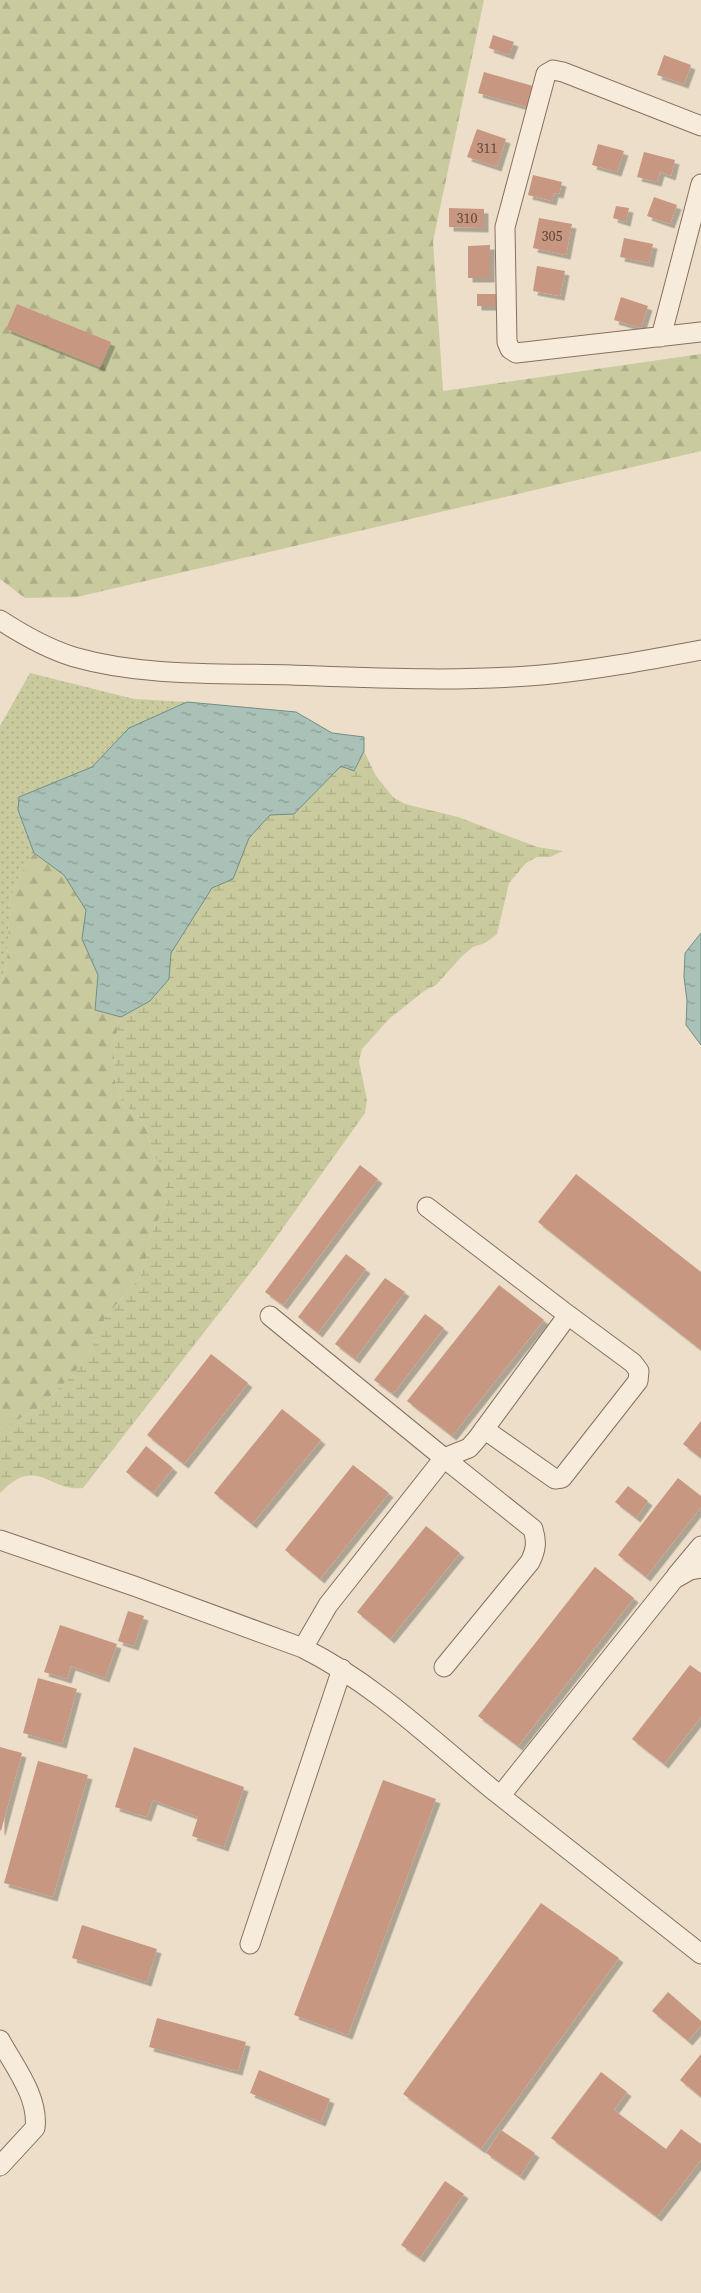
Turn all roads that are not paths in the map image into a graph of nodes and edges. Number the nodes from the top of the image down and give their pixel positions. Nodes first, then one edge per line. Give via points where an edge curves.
1 (701, 126) edge
2 (701, 184) edge
3 (701, 332) edge
4 (662, 337) junction
5 (0, 620) edge
6 (701, 650) edge
7 (427, 1208) dead end
8 (568, 1315) junction
9 (270, 1316) dead end
10 (484, 1429) junction
11 (444, 1458) junction
12 (0, 1540) edge
13 (701, 1546) edge
14 (701, 1568) edge
15 (674, 1579) junction
16 (303, 1648) junction
17 (444, 1667) dead end
18 (342, 1669) junction
19 (501, 1795) junction
20 (250, 1944) dead end
21 (701, 1954) edge
22 (0, 2040) edge
23 (0, 2166) edge

1 - 4 street via 552,70 546,74 505,227 507,342 516,353
2 - 4 street
3 - 4 street
5 - 6 street via 26,637 74,657 115,666 178,672 479,678 542,675
7 - 8 street
8 - 10 street
8 - 10 street via 633,1363 639,1371 638,1381 562,1478 555,1479
9 - 11 street
10 - 11 street via 469,1448
11 - 16 street via 328,1604
11 - 17 street via 533,1529 536,1541 530,1562
12 - 16 street
13 - 15 street
14 - 15 street
15 - 19 street
16 - 18 street
18 - 19 street via 384,1698
18 - 20 street
19 - 21 street
22 - 23 street via 29,2094 36,2120 35,2128

